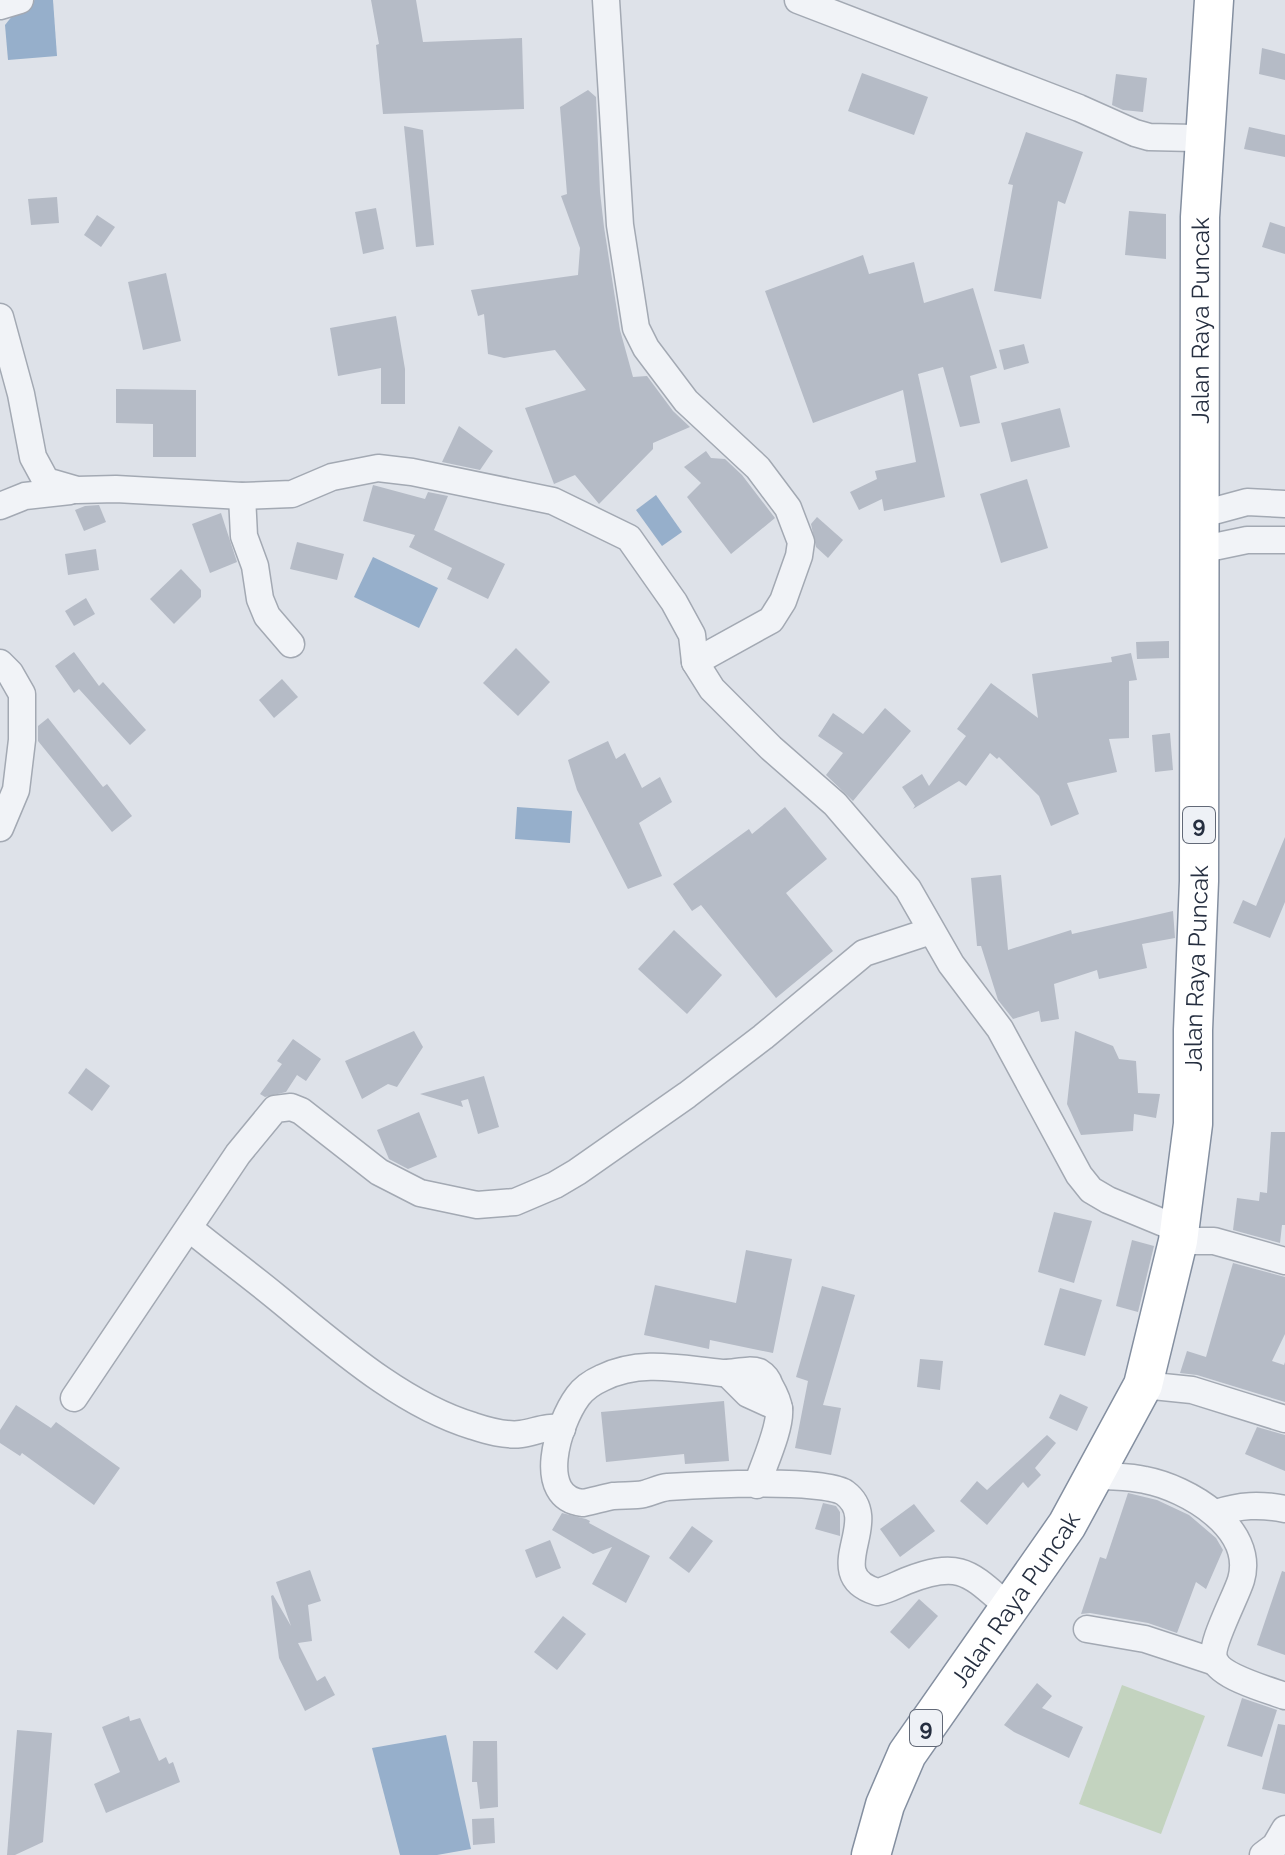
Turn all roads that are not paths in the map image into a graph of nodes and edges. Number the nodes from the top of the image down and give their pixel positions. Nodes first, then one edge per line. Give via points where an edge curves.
1 (20, 0) edge
2 (606, 0) edge
3 (798, 0) edge
4 (1214, 0) edge
5 (0, 6) edge
6 (1203, 147) junction
7 (0, 317) edge
8 (77, 490) junction
9 (242, 496) junction
10 (1285, 504) edge
11 (0, 506) edge
12 (1199, 532) junction
13 (1285, 540) edge
14 (291, 644) dead end
15 (695, 662) junction
16 (0, 663) edge
17 (0, 828) edge
18 (931, 931) junction
19 (189, 1228) junction
20 (1178, 1241) junction
21 (1285, 1261) edge
22 (1143, 1385) junction
23 (74, 1398) dead end
24 (1285, 1419) edge
25 (562, 1429) junction
26 (1096, 1475) junction
27 (757, 1485) junction
28 (1285, 1509) edge
29 (1216, 1513) junction
30 (1011, 1609) junction
31 (1087, 1629) dead end
32 (1215, 1662) junction
33 (1285, 1696) edge
34 (1285, 1829) edge
35 (871, 1855) edge
36 (1263, 1855) edge

1 - 5 street
2 - 15 street via 620,225 636,328 686,401 758,468 788,508 801,542 794,576 771,620
3 - 6 street via 1135,133 1194,138
4 - 6 highway, Jalan Raya Puncak / 9
6 - 12 highway, Jalan Raya Puncak / 9
7 - 8 street via 41,475
8 - 9 street
8 - 11 street via 25,496
9 - 14 street via 244,536 260,599
9 - 15 street via 292,494 332,477 378,468 553,501 629,538 692,635
10 - 12 street via 1247,502
12 - 13 street
12 - 20 highway, Jalan Raya Puncak / 9 via 1193,1124
15 - 18 street via 712,689 868,841 908,889
16 - 17 street via 22,694 22,740 16,790
18 - 19 street via 864,953 687,1095 577,1172 515,1202 477,1205 420,1193 379,1172 301,1111 284,1107 260,1125
18 - 20 street via 1000,1029 1085,1183 1108,1200 1171,1226
19 - 23 street
19 - 25 street via 324,1336 426,1405 501,1433
20 - 21 street via 1214,1241
20 - 22 highway, Jalan Raya Puncak / 9
22 - 24 street via 1192,1390
22 - 26 highway, Jalan Raya Puncak / 9
25 - 27 street via 554,1482 574,1502 668,1487
25 - 27 street via 580,1393 629,1367 757,1371 770,1385 779,1408
26 - 29 street via 1146,1480
26 - 30 highway, Jalan Raya Puncak / 9
27 - 30 street via 813,1485 845,1493 859,1524 852,1572 868,1589 888,1590 936,1571 957,1569
28 - 29 street via 1236,1507
29 - 32 street via 1239,1546 1243,1563
30 - 35 highway, Jalan Raya Puncak / 9 via 907,1754
31 - 32 street via 1145,1639
32 - 33 street via 1225,1673
34 - 36 street

